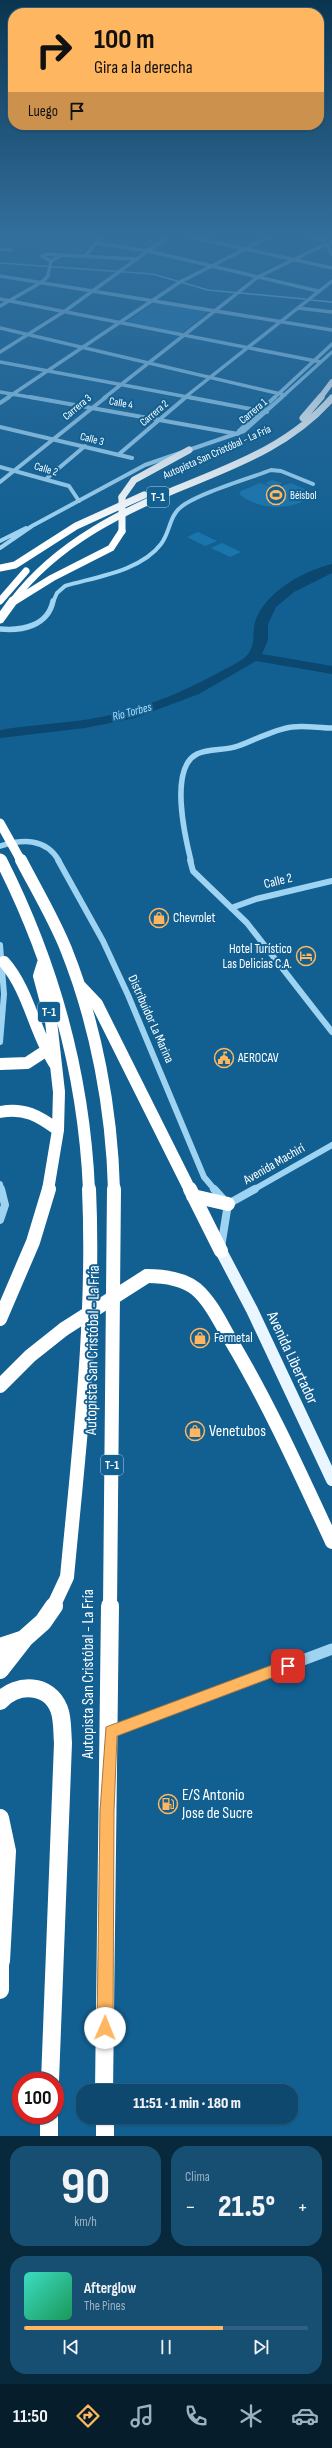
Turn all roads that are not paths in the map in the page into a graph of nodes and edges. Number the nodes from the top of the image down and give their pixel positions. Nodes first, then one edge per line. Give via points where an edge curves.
1 (25, 337) edge
2 (40, 337) edge
3 (99, 337) edge
4 (184, 337) edge
5 (194, 337) edge
6 (263, 337) edge
7 (332, 344) edge
8 (82, 347) junction
9 (250, 348) junction
10 (0, 352) edge
11 (332, 352) edge
12 (314, 361) junction
13 (0, 362) edge
14 (321, 362) junction
15 (148, 363) junction
16 (46, 370) junction
17 (213, 377) junction
18 (332, 382) edge
19 (120, 384) junction
20 (0, 392) edge
21 (279, 393) junction
22 (14, 394) junction
23 (285, 395) junction
24 (187, 396) junction
25 (332, 398) edge
26 (0, 403) edge
27 (91, 407) junction
28 (260, 410) junction
29 (267, 412) junction
30 (162, 419) junction
31 (0, 427) edge
32 (238, 434) junction
33 (53, 439) junction
34 (85, 446) junction
35 (189, 450) junction
36 (118, 454) junction
37 (132, 458) dead end
38 (0, 467) edge
39 (14, 470) junction
40 (46, 479) junction
41 (0, 482) edge
42 (313, 484) dead end
43 (154, 493) junction
44 (79, 500) junction
45 (32, 526) junction
46 (0, 541) edge
47 (0, 548) edge
48 (43, 557) dead end
49 (31, 566) dead end
50 (0, 568) edge
51 (0, 601) edge
52 (9, 605) junction
53 (0, 619) edge
54 (0, 629) edge
55 (332, 728) edge
56 (0, 823) edge
57 (0, 846) edge
58 (1, 860) edge
59 (332, 881) edge
60 (231, 908) junction
61 (0, 945) edge
62 (44, 960) junction
63 (4, 962) junction
64 (77, 984) junction
65 (332, 1032) edge
66 (0, 1042) edge
67 (50, 1049) junction
68 (0, 1064) edge
69 (0, 1112) edge
70 (58, 1130) junction
71 (332, 1145) edge
72 (0, 1184) edge
73 (193, 1196) junction
74 (228, 1204) junction
75 (0, 1220) edge
76 (221, 1251) junction
77 (0, 1319) edge
78 (0, 1386) edge
79 (332, 1480) edge
80 (332, 1542) edge
81 (25, 1638) junction
82 (0, 1647) edge
83 (332, 1649) edge
84 (0, 1670) edge
85 (2, 1696) edge
86 (111, 1732) junction
87 (0, 1818) edge
88 (1, 1959) edge
89 (0, 1990) edge
90 (50, 2072) edge
91 (104, 2084) edge
92 (49, 2124) edge
93 (104, 2124) edge
94 (49, 2136) edge
95 (105, 2136) edge

1 - 10 street
2 - 8 street
3 - 8 street
4 - 15 street, Carrera 3
5 - 9 street
6 - 9 street, Carrera 2
7 - 12 street, Carrera 1
8 - 15 street
8 - 16 street
9 - 12 street
9 - 17 street, Carrera 2
11 - 14 street, Carrera 1
12 - 14 street
12 - 21 street, Carrera 1
13 - 16 street
14 - 23 street, Carrera 1
15 - 17 street
15 - 19 street, Carrera 3
16 - 19 street
16 - 22 street
17 - 21 street
17 - 24 street, Carrera 2
18 - 43 highway, Autopista San Cristóbal - La Fría / T-1 via 313,408 296,425 270,442 248,454
19 - 24 street
19 - 27 street, Carrera 3
20 - 22 street, Calle 4
21 - 23 street
21 - 28 street, Carrera 1
22 - 26 street
22 - 27 street, Calle 4
23 - 29 street, Carrera 1
24 - 28 street
24 - 30 street, Carrera 2
25 - 52 highway, Autopista San Cristóbal - La Fría / T-1 via 304,428 280,445 123,513 84,534 38,570
27 - 30 street, Calle 4
27 - 33 street, Carrera 3
28 - 29 street
28 - 32 street, Carrera 1
29 - 32 street, Carrera 1
30 - 32 street, Calle 4
30 - 36 street, Carrera 2
31 - 33 street, Calle 3
32 - 35 street, Carrera 1
33 - 34 street, Calle 3
33 - 39 street, Carrera 3
34 - 36 street, Calle 3
34 - 40 street
35 - 44 street, Carrera 1 via 145,465
35 - 52 highway, bridge via 134,480 122,497 122,531 116,542 104,552 52,578
36 - 37 street, Calle 3
38 - 39 street, Calle 2
39 - 40 street, Calle 2
39 - 41 street, Carrera 3
40 - 44 street, Calle 2 via 72,488
42 - 54 street via 281,471 271,470 179,506 172,514 163,541 150,555 65,586 56,592 47,616 37,623 27,627
43 - 48 highway, Autopista San Cristóbal - La Fría / T-1 via 91,523
43 - 50 highway via 104,512 57,537 15,565
44 - 45 street, Carrera 1
45 - 46 street
45 - 47 street
49 - 51 highway
52 - 53 highway, Autopista San Cristóbal - La Fría / T-1
55 - 60 street via 292,727 229,749 195,755 186,764 181,786 184,833 193,871
56 - 64 highway, Autopista San Cristóbal - La Fría / T-1, bridge via 66,949
57 - 74 street, Distribuidor La Marina via 25,840 46,845 53,851 103,942 128,995 204,1177 215,1193
58 - 62 highway via 24,905
59 - 60 street, Calle 2 via 256,899
60 - 65 street via 247,923
61 - 63 street
62 - 67 highway, T-1 via 39,976 51,1021
62 - 81 highway via 58,997 81,1105 88,1166 91,1278 89,1341 67,1577 58,1599 43,1622
63 - 66 street via 5,990
63 - 67 highway via 19,980
64 - 73 highway via 97,1004
64 - 86 highway, Autopista San Cristóbal - La Fría / T-1 via 101,1068 114,1145 116,1242 110,1595
67 - 68 highway via 29,1063 18,1066
67 - 70 highway via 56,1066 59,1092
69 - 70 highway via 19,1109 34,1113
70 - 77 highway via 47,1199 33,1242
71 - 74 street, Avenida Machirí
72 - 75 street via 4,1192 5,1205
73 - 74 highway
73 - 76 highway
74 - 76 street
76 - 79 main road, Avenida Libertador via 252,1310
78 - 80 highway, bridge via 30,1356 64,1329 147,1276 166,1276 189,1284 205,1298 242,1358
81 - 82 highway
81 - 84 highway
83 - 86 street
85 - 90 highway via 15,1689 42,1690 58,1708 61,1721 63,1743
86 - 91 highway, Autopista San Cristóbal - La Fría / T-1 via 107,1811
87 - 88 highway via 7,1859
88 - 89 highway
92 - 94 highway
93 - 95 highway

